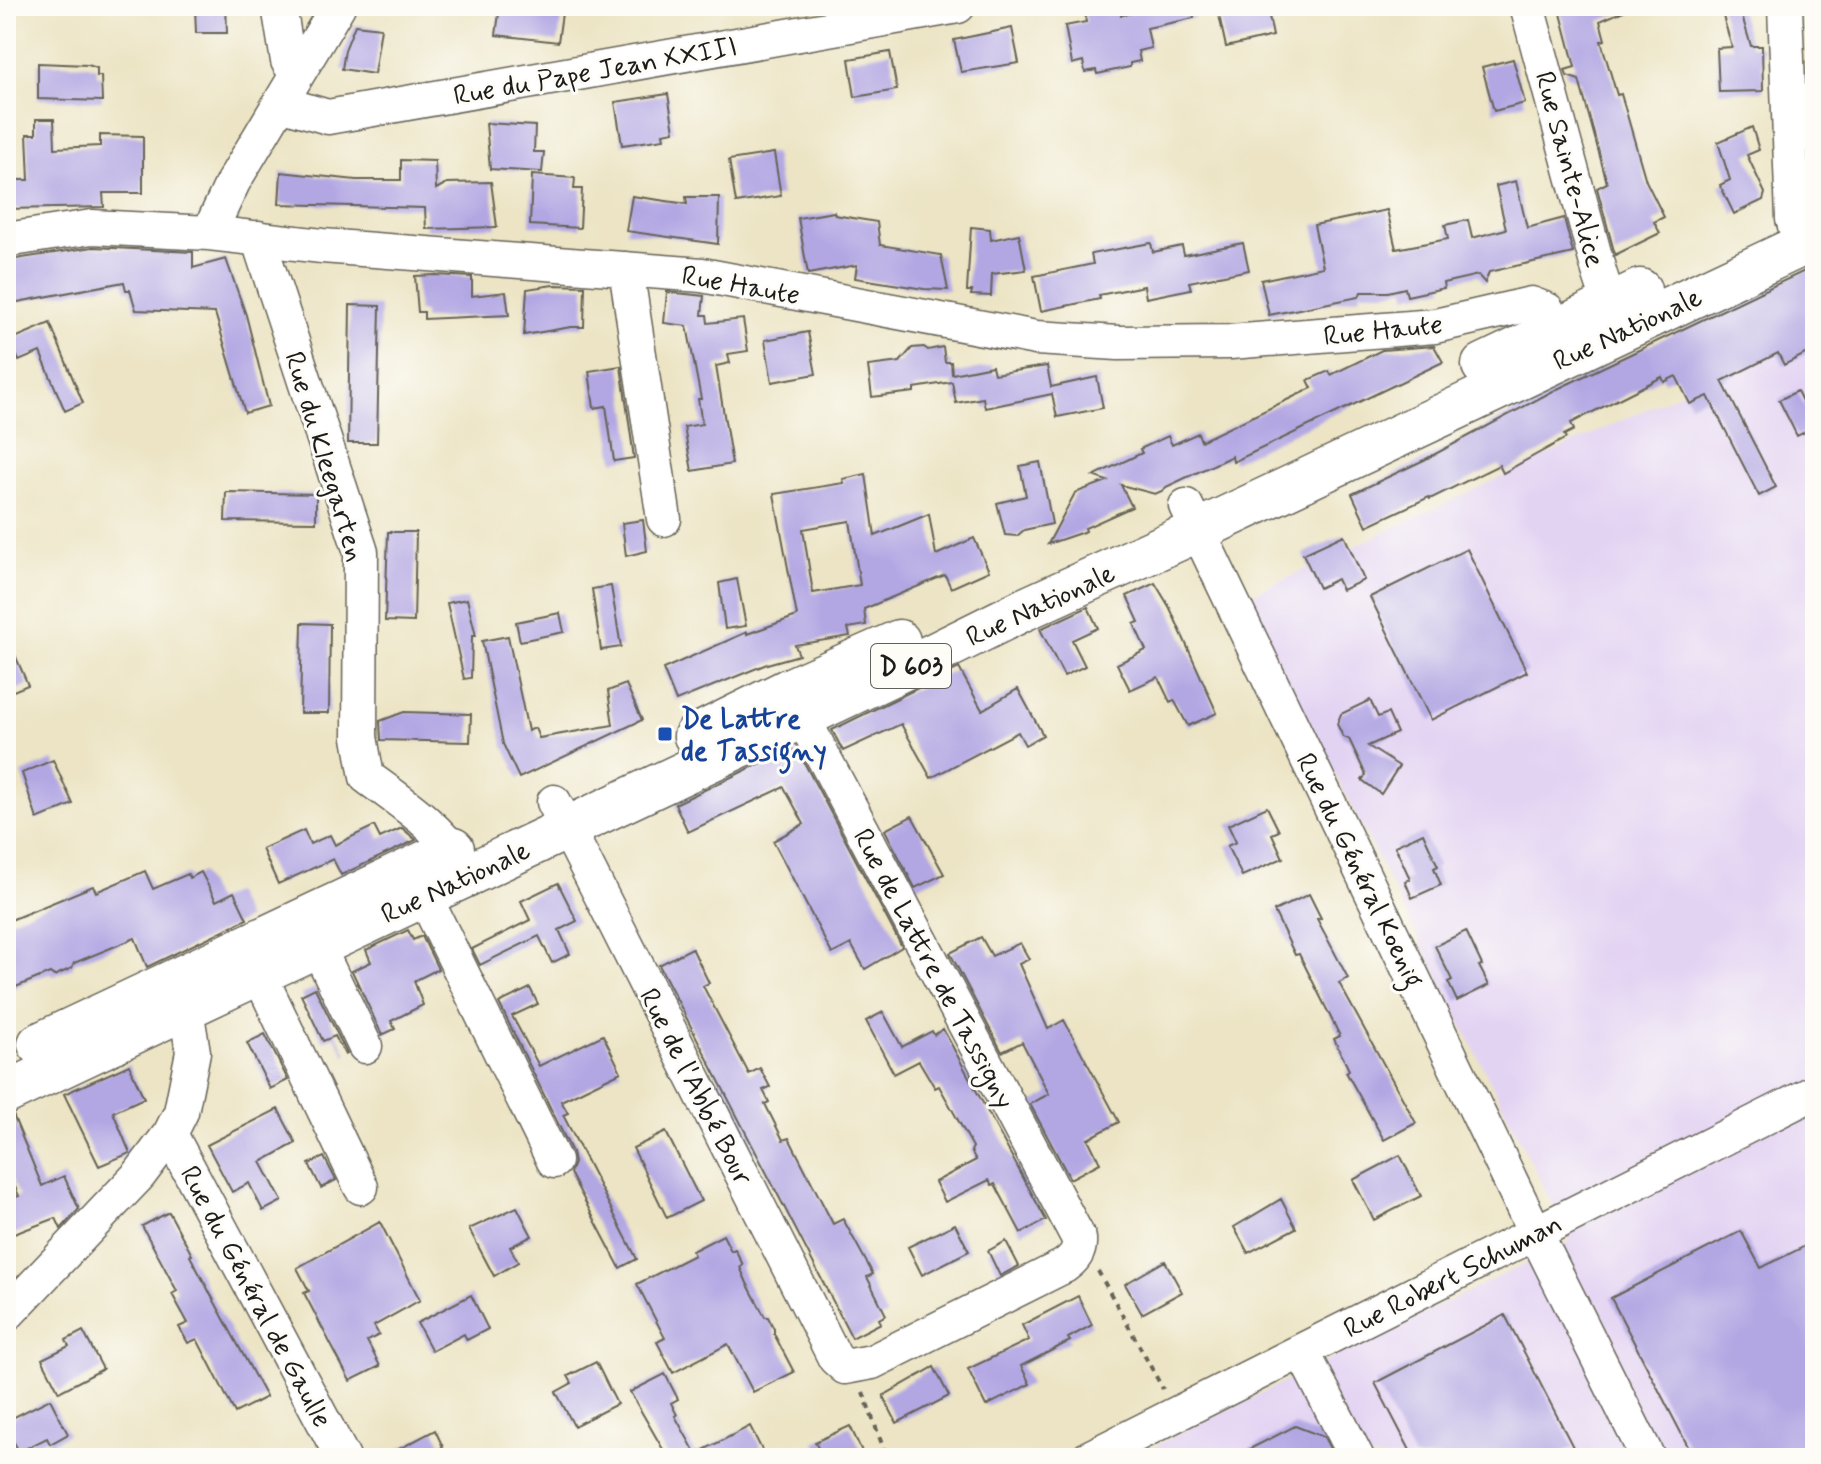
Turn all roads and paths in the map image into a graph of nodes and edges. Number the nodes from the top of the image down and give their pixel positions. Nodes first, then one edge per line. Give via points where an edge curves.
1 (279, 6) edge
2 (338, 6) edge
3 (958, 6) edge
4 (1527, 6) edge
5 (1785, 6) edge
6 (289, 89) junction
7 (1806, 228) edge
8 (209, 233) junction
9 (258, 238) junction
10 (6, 240) edge
11 (626, 269) junction
12 (1473, 318) junction
13 (1614, 318) junction
14 (1564, 341) junction
15 (1498, 373) junction
16 (1192, 518) junction
17 (664, 519) dead end
18 (795, 704) junction
19 (560, 815) junction
20 (462, 861) junction
21 (417, 882) junction
22 (311, 932) junction
23 (252, 960) junction
24 (181, 992) junction
25 (365, 1046) dead end
26 (6, 1060) edge
27 (1815, 1092) edge
28 (6, 1093) edge
29 (170, 1134) junction
30 (554, 1161) dead end
31 (361, 1187) dead end
32 (1535, 1232) junction
33 (1079, 1247) junction
34 (6, 1315) edge
35 (1302, 1351) junction
36 (849, 1367) junction
37 (1177, 1414) junction
38 (343, 1458) edge
39 (887, 1458) edge
40 (1089, 1458) edge
41 (1357, 1458) edge
42 (1648, 1458) edge

1 - 6 street
2 - 6 street
3 - 6 street, Rue du Pape Jean XXIII via 328,117
4 - 13 street, Rue Sainte-Alice
5 - 7 street
6 - 8 street
7 - 13 main road, Rue Nationale / D 603
8 - 9 street, Rue Haute
8 - 10 street, Rue Haute via 92,227
9 - 11 street, Rue Haute
9 - 20 street, Rue du Kleegarten via 361,552 360,737 367,777 422,816
11 - 12 street, Rue Haute via 702,275 1069,342 1230,342 1375,333
11 - 17 street
12 - 14 street, Rue Haute via 1531,304 1547,310
12 - 15 street, Rue Haute
13 - 14 main road, Rue Nationale / D 603
14 - 15 main road, Rue Nationale / D 603
15 - 16 main road, Rue Nationale / D 603
16 - 18 main road, Rue Nationale / D 603
16 - 32 street, Rue du Général Koenig
18 - 19 main road, Rue Nationale / D 603
18 - 33 street, Rue de Lattre de Tassigny
19 - 20 main road, Rue Nationale / D 603
19 - 36 street, Rue de l'Abbé Bour via 835,1358
20 - 21 main road, Rue Nationale / D 603
21 - 22 main road, Rue Nationale / D 603
21 - 30 street
22 - 23 main road, Rue Nationale / D 603
22 - 25 street
23 - 24 main road, Rue Nationale / D 603
23 - 31 street
24 - 26 main road, Rue Nationale / D 603
24 - 28 main road, Rue Nationale / D 603
24 - 29 street via 193,1052 181,1112
27 - 32 street, Rue Robert Schuman
29 - 34 street via 139,1175
29 - 38 street, Rue du Général de Gaulle
32 - 35 street, Rue Robert Schuman
32 - 42 street, Rue du Général Koenig
33 - 36 street via 1064,1266 872,1362
33 - 37 path
35 - 37 street, Rue Robert Schuman
35 - 41 street
36 - 39 path
37 - 40 street, Rue Robert Schuman

